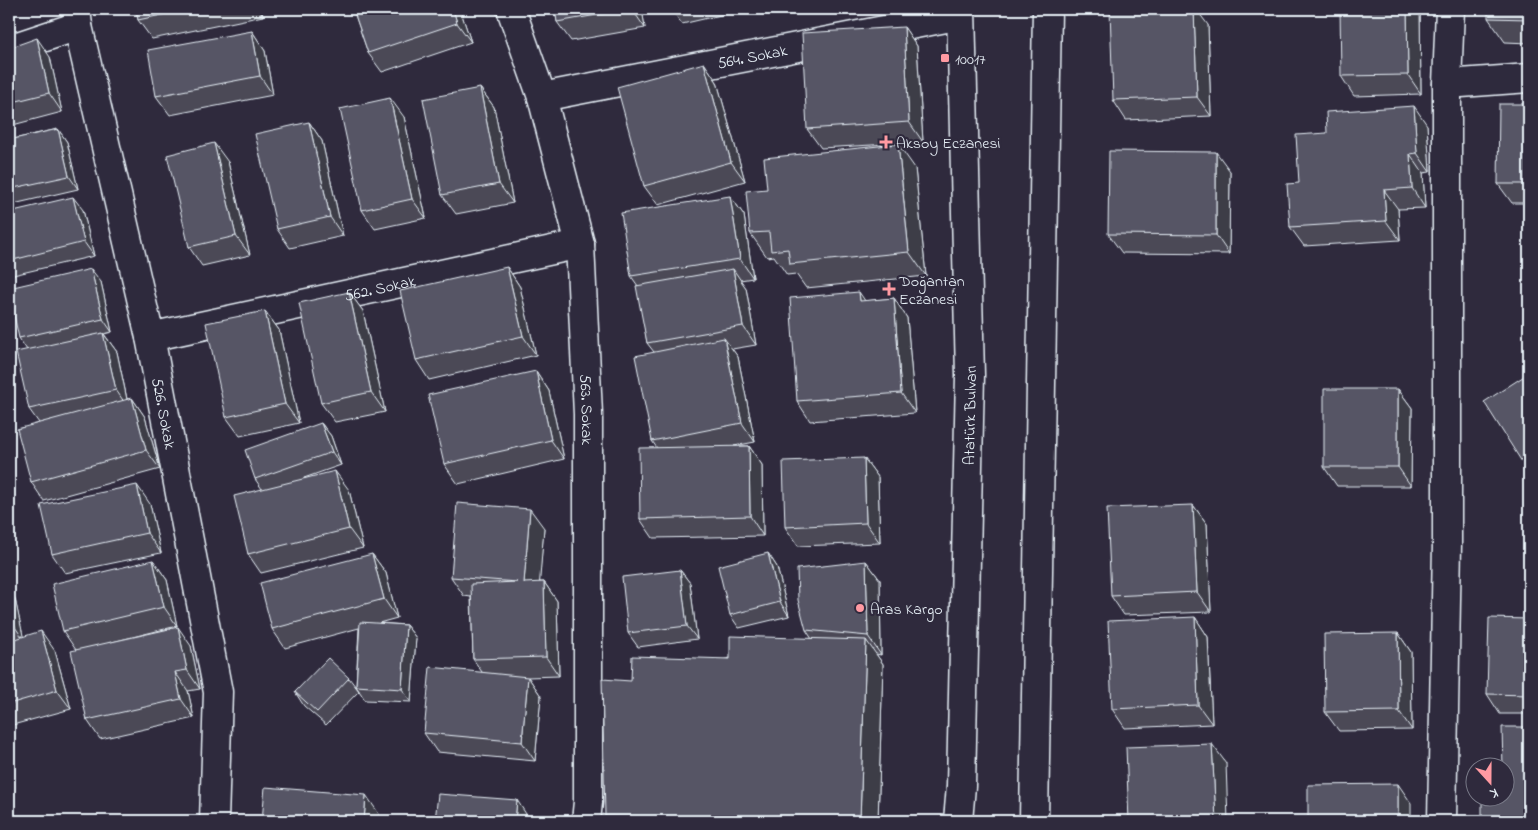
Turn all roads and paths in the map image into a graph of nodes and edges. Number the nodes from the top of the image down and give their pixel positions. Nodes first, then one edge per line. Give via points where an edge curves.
1 (511, 9) edge
2 (1047, 9) edge
3 (1450, 9) edge
4 (961, 12) edge
5 (77, 17) edge
6 (9, 49) edge
7 (1529, 78) edge
8 (1447, 84) junction
9 (542, 97) junction
10 (580, 244) junction
11 (150, 337) junction
12 (214, 821) edge
13 (586, 821) edge
14 (958, 821) edge
15 (1034, 821) edge
16 (1442, 821) edge

1 - 9 street, 563. Sokak
2 - 15 street
3 - 8 street
4 - 9 street, 564. Sokak
4 - 14 street, Atatürk Bulvarı via 970,375
5 - 6 street
5 - 11 street, 526. Sokak
7 - 8 street
8 - 16 street via 1447,544
9 - 10 street, 563. Sokak
10 - 11 street, 562. Sokak
10 - 13 street, 563. Sokak via 588,414
11 - 12 street, 526. Sokak via 218,692

